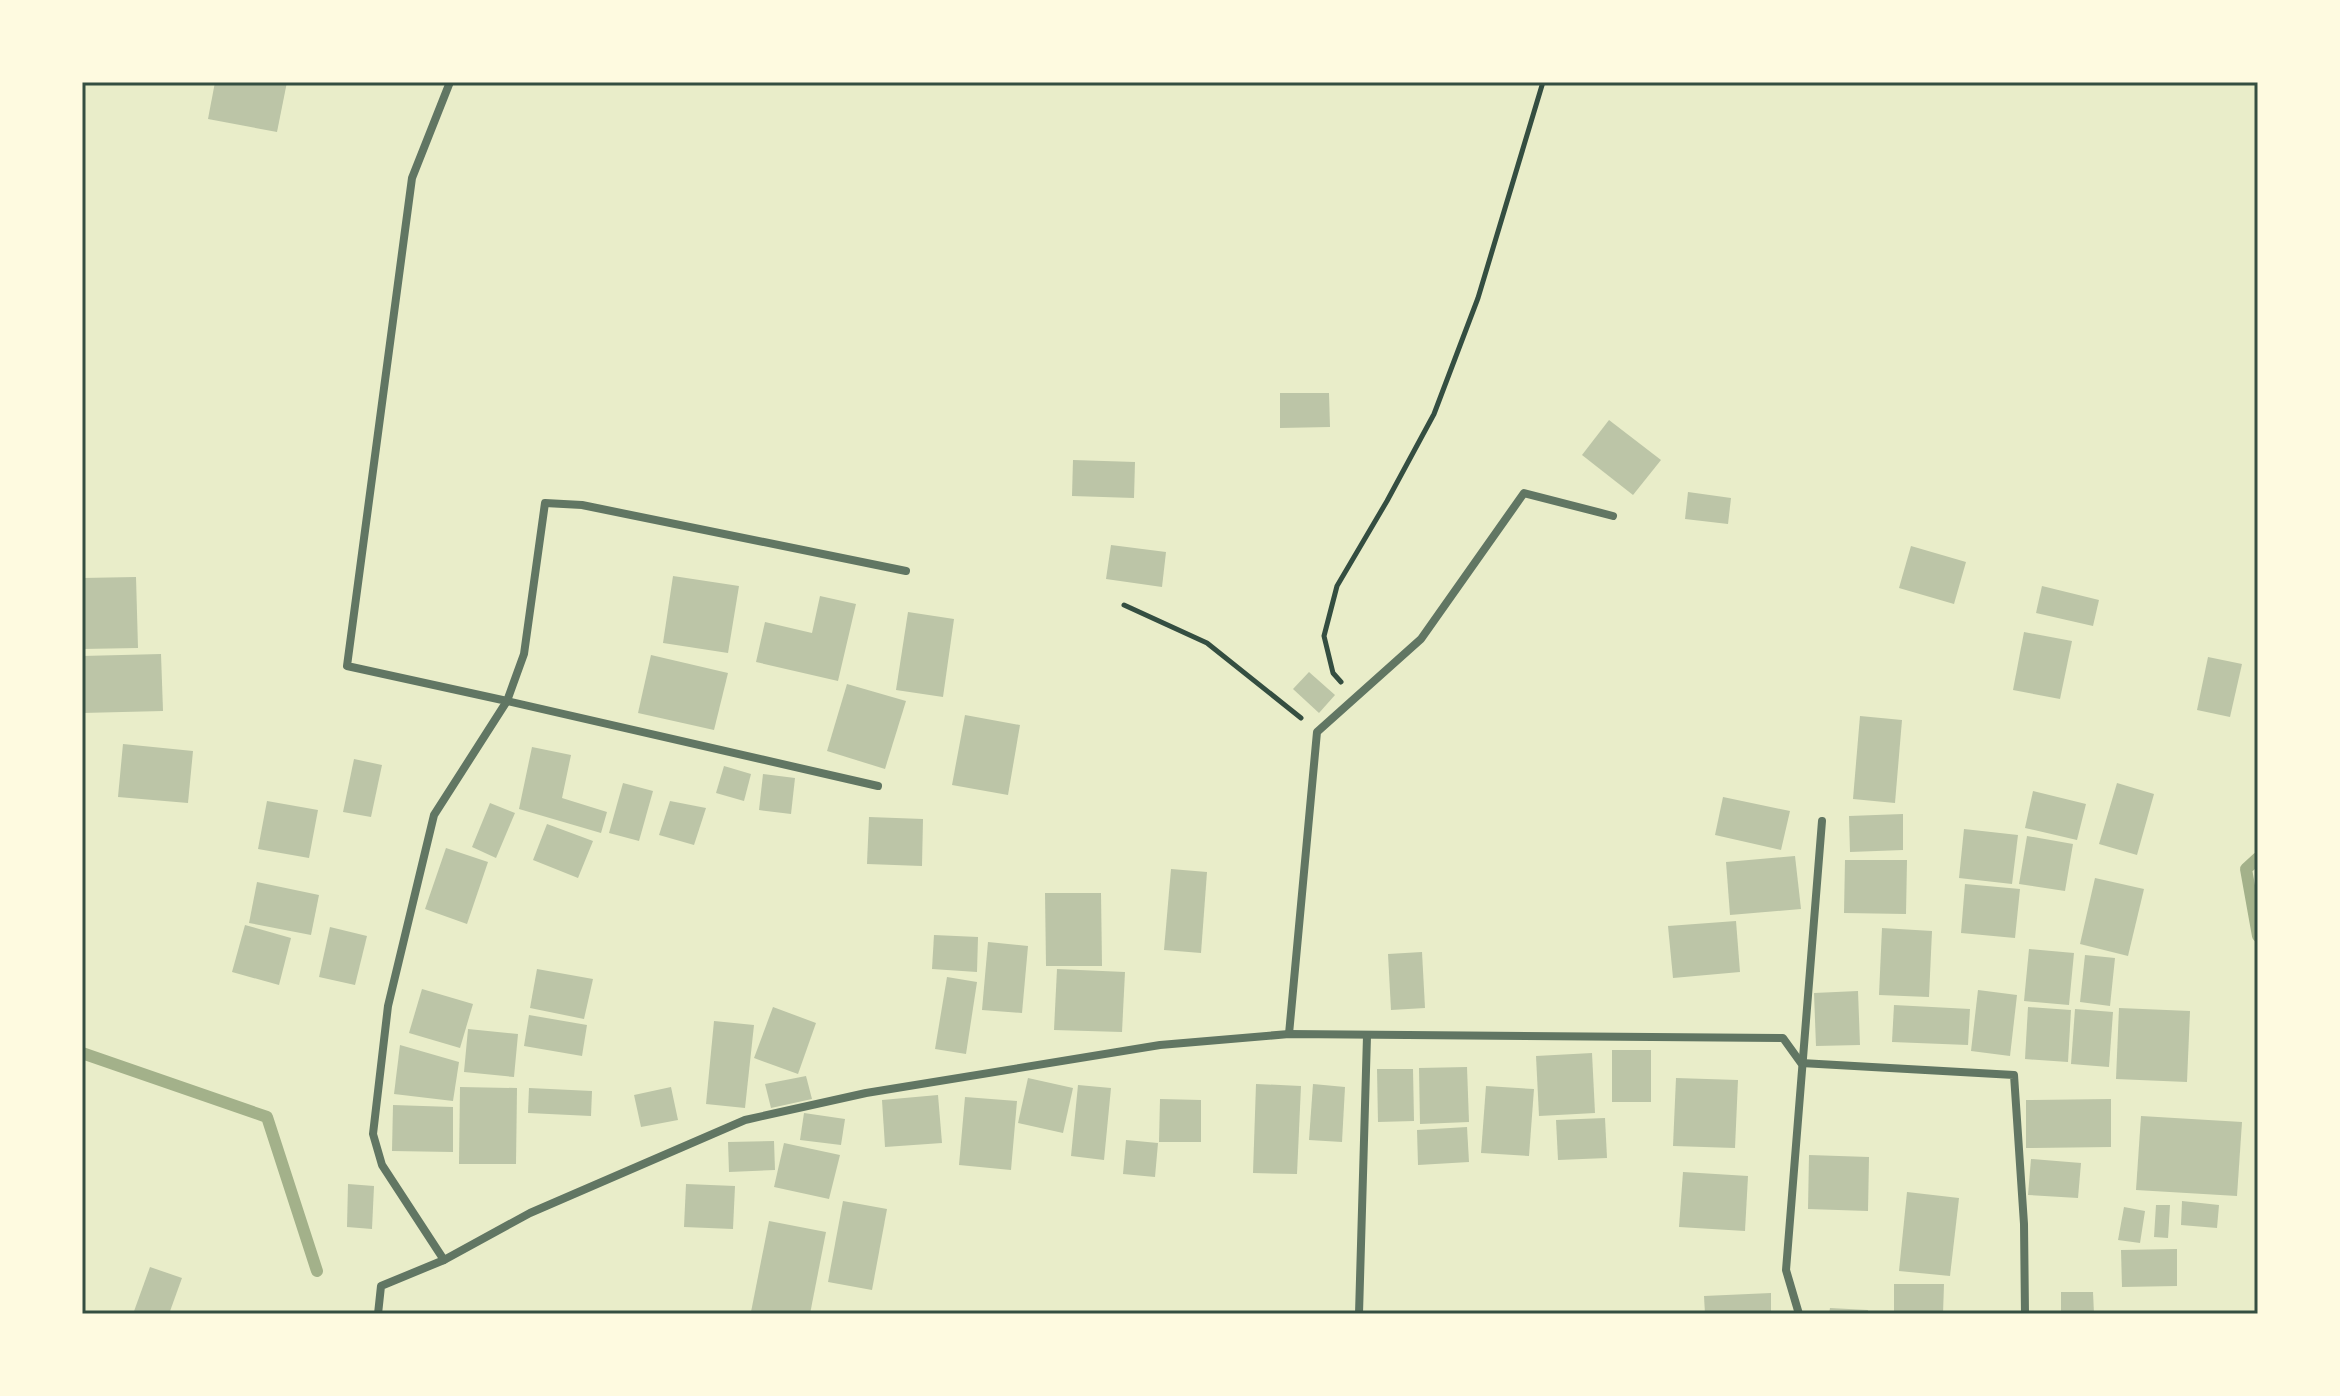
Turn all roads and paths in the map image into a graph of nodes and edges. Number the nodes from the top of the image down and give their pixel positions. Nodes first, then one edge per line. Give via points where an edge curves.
1 (450, 82) edge
2 (1543, 82) edge
3 (1613, 516) dead end
4 (906, 571) dead end
5 (1124, 605) dead end
6 (1354, 699) junction
7 (507, 701) junction
8 (1317, 732) junction
9 (878, 786) dead end
10 (1822, 821) dead end
11 (1289, 1034) junction
12 (1367, 1036) junction
13 (1801, 1063) junction
14 (444, 1260) junction
15 (378, 1314) edge
16 (1359, 1314) edge
17 (1799, 1314) edge
18 (2025, 1314) edge

1 - 7 street via 412,178 347,666
2 - 6 path via 1478,298 1434,414 1337,586 1324,636 1333,673
3 - 6 street via 1524,493 1421,639
4 - 7 street via 582,505 545,503 524,654
5 - 8 path via 1207,643
6 - 8 street
7 - 9 street
7 - 14 street via 434,815 388,1006 373,1134 382,1165
8 - 11 street
10 - 13 street
11 - 12 street
11 - 14 street via 1160,1045 866,1093 745,1120 530,1213
12 - 13 street via 1783,1038
12 - 16 street
13 - 17 street via 1786,1270
13 - 18 street via 2014,1075
14 - 15 street via 381,1286

